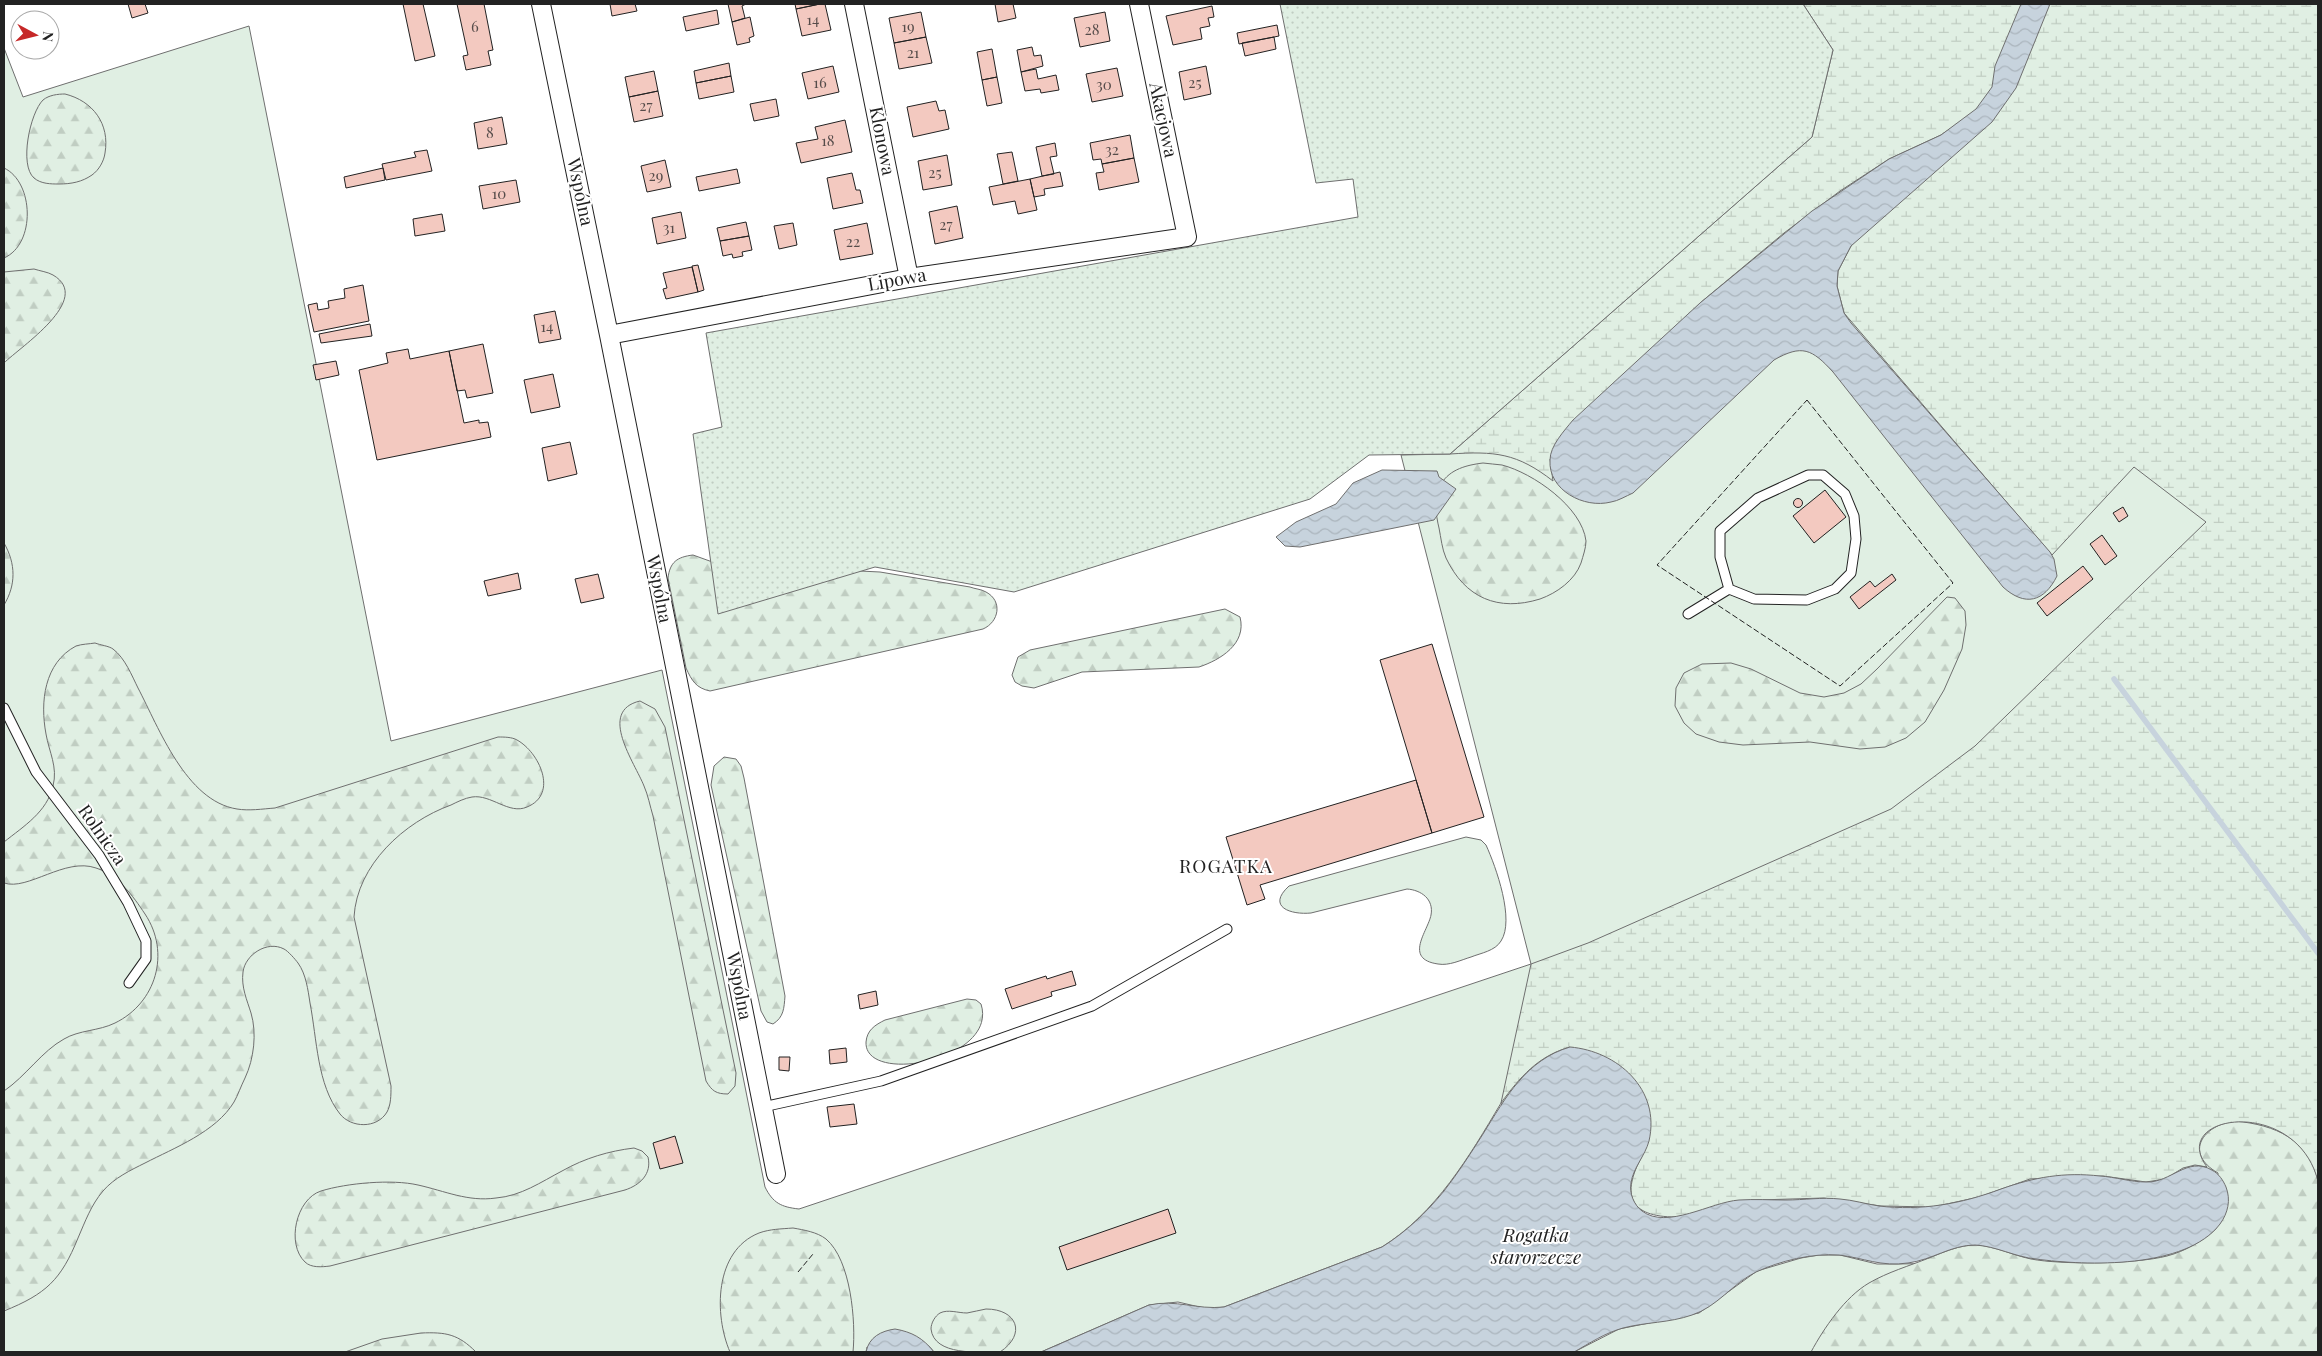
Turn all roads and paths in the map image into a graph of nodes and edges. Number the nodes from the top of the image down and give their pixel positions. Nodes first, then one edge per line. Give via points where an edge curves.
1 (541, 4) edge
2 (854, 4) edge
3 (1139, 4) edge
4 (1187, 237) joint
5 (909, 278) junction
6 (609, 335) junction
7 (1729, 589) junction
8 (1688, 614) dead end
9 (4, 708) edge
10 (1227, 929) dead end
11 (129, 983) dead end
12 (763, 1107) junction
13 (776, 1174) dead end

1 - 6 street, Wspólna
2 - 5 street, Klonowa
3 - 4 street, Akacjowa
4 - 5 street, Lipowa
5 - 6 street, Lipowa
6 - 12 street, Wspólna
7 - 7 lane via 1754,599 1807,600 1834,589 1851,573 1856,539 1854,516 1845,494 1823,475 1808,475 1758,498 1720,531 1720,557
7 - 8 lane
9 - 11 lane, Rolnicza via 36,772 99,855 146,941 146,959
10 - 12 lane via 1092,1006 882,1081
12 - 13 street, Wspólna

